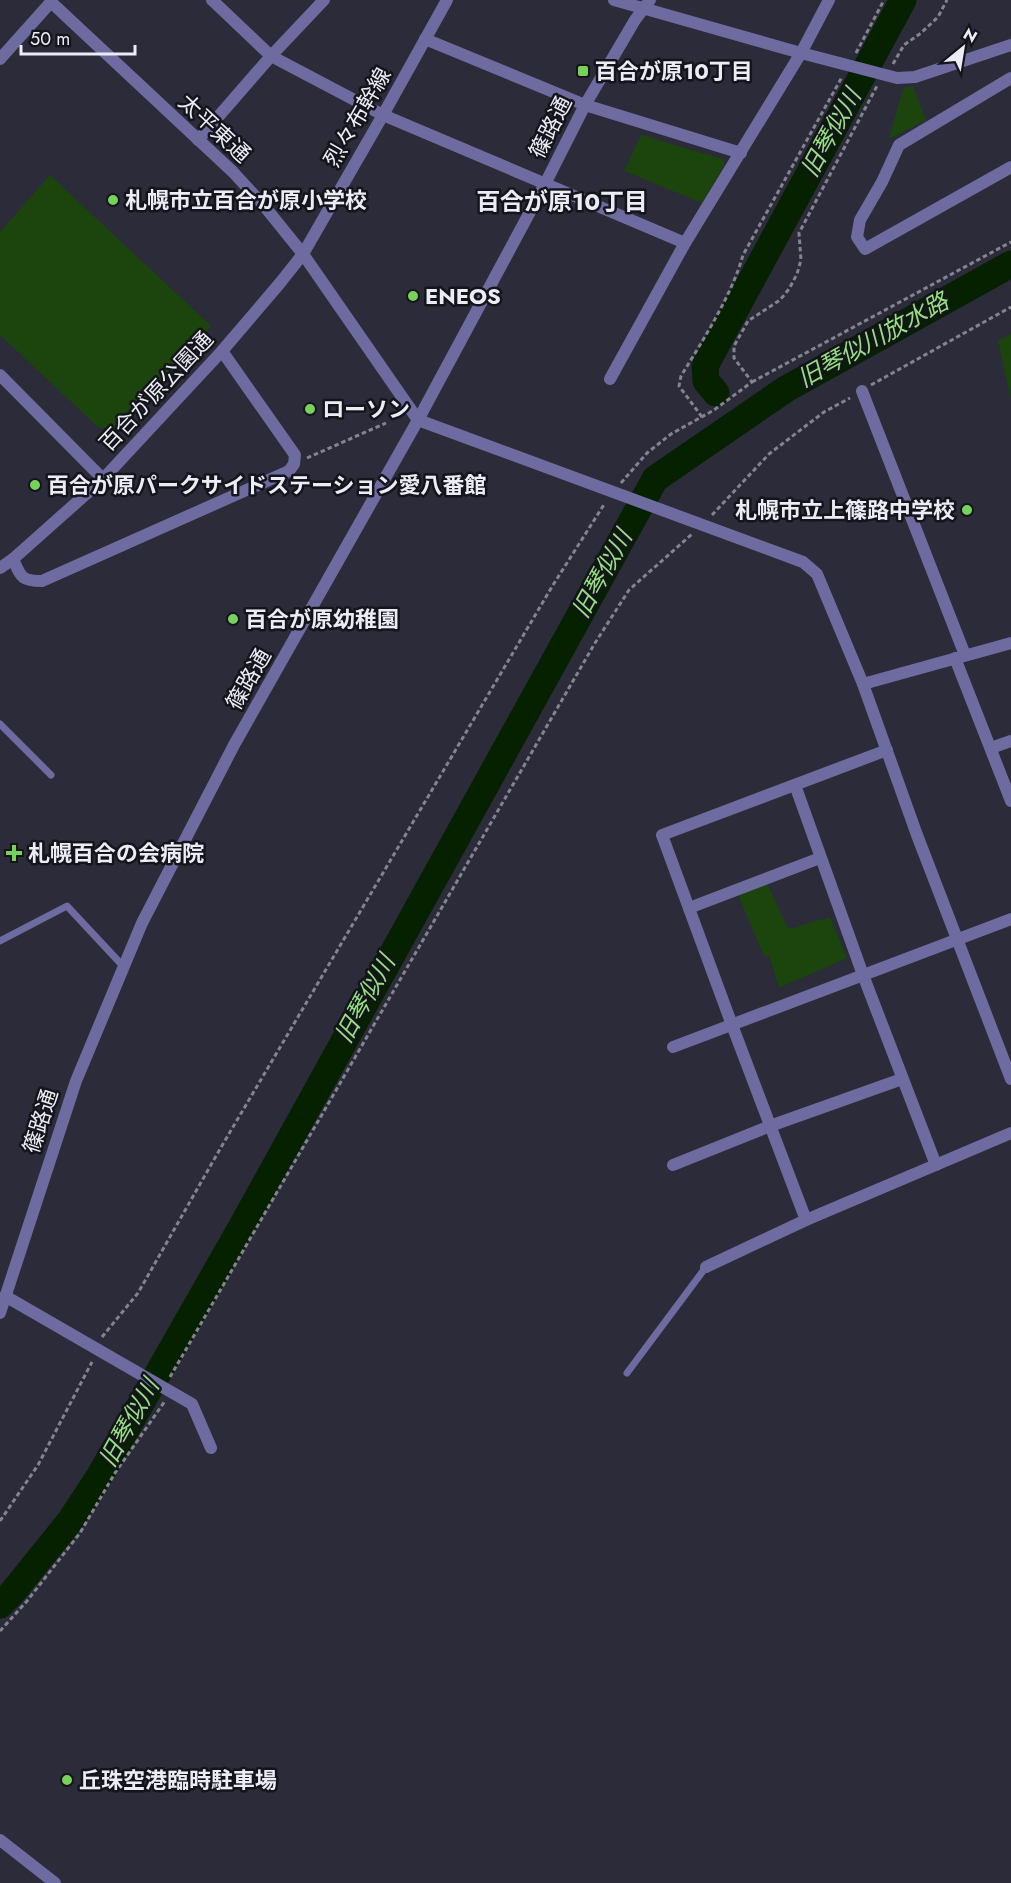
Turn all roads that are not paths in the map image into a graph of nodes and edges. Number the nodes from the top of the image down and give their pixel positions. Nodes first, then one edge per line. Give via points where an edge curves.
1 (212, 0) edge
2 (324, 0) edge
3 (447, 0) edge
4 (614, 0) edge
5 (829, 0) edge
6 (51, 1) edge
7 (647, 4) edge
8 (425, 39) junction
9 (1010, 48) edge
10 (801, 53) junction
11 (271, 56) junction
12 (0, 59) edge
13 (1011, 78) edge
14 (585, 105) junction
15 (383, 116) junction
16 (198, 140) junction
17 (741, 153) junction
18 (1011, 167) edge
19 (545, 184) junction
20 (685, 243) junction
21 (303, 254) junction
22 (222, 351) junction
23 (0, 375) edge
24 (610, 379) dead end
25 (862, 391) dead end
26 (418, 420) junction
27 (103, 479) junction
28 (13, 559) junction
29 (0, 568) edge
30 (1011, 643) edge
31 (960, 656) junction
32 (863, 684) junction
33 (0, 724) edge
34 (1011, 741) edge
35 (990, 748) junction
36 (886, 750) junction
37 (51, 775) dead end
38 (795, 784) junction
39 (1011, 801) edge
40 (820, 858) junction
41 (689, 909) junction
42 (1011, 919) edge
43 (957, 940) junction
44 (0, 941) edge
45 (123, 966) junction
46 (862, 975) junction
47 (732, 1025) junction
48 (673, 1047) dead end
49 (902, 1079) junction
50 (1011, 1079) edge
51 (771, 1126) junction
52 (1011, 1133) edge
53 (673, 1165) dead end
54 (936, 1165) junction
55 (806, 1221) junction
56 (706, 1267) joint
57 (5, 1296) junction
58 (0, 1313) edge
59 (627, 1373) dead end
60 (211, 1448) dead end
61 (0, 1840) edge
62 (55, 1883) edge

1 - 11 street
2 - 11 street
3 - 8 street, 烈々布幹線
4 - 7 street
5 - 10 street
6 - 12 street, 太平東通
6 - 16 street, 太平東通
7 - 10 street
7 - 14 street, 篠路通
8 - 14 street
8 - 15 street, 烈々布幹線
9 - 10 street via 915,77 897,78
10 - 17 street
11 - 15 street
11 - 16 street
13 - 18 street via 899,145 860,220 857,237 866,249
14 - 17 street
14 - 19 street, 篠路通
15 - 19 street
15 - 21 street, 烈々布幹線
16 - 21 street, 太平東通 via 233,172
17 - 20 street
19 - 20 street
19 - 26 street, 篠路通
20 - 24 street
21 - 22 street, 百合が原公園通
21 - 26 street, 太平東通
22 - 27 street, 百合が原公園通
22 - 28 street via 295,455 289,471 42,581 21,577
23 - 27 street
25 - 31 street
26 - 32 street via 622,489 803,562 817,574
26 - 45 street, 篠路通 via 234,745
27 - 28 street, 百合が原公園通
28 - 29 street, 百合が原公園通
30 - 31 street
31 - 32 street
31 - 35 street
32 - 36 street
33 - 37 lane
34 - 35 street
35 - 39 street
36 - 38 street
36 - 43 street
38 - 40 street
38 - 41 street via 662,836
40 - 41 street
40 - 46 street
41 - 47 street
42 - 43 street
43 - 46 street
43 - 50 street
44 - 45 lane via 67,906
45 - 57 street, 篠路通 via 76,1081
46 - 47 street
46 - 49 street
47 - 48 street
47 - 51 street
49 - 51 street
49 - 54 street
51 - 53 street
51 - 55 street
52 - 54 street
54 - 55 street
55 - 56 street
56 - 59 lane
57 - 58 street, 篠路通
57 - 60 street via 192,1404
61 - 62 street

